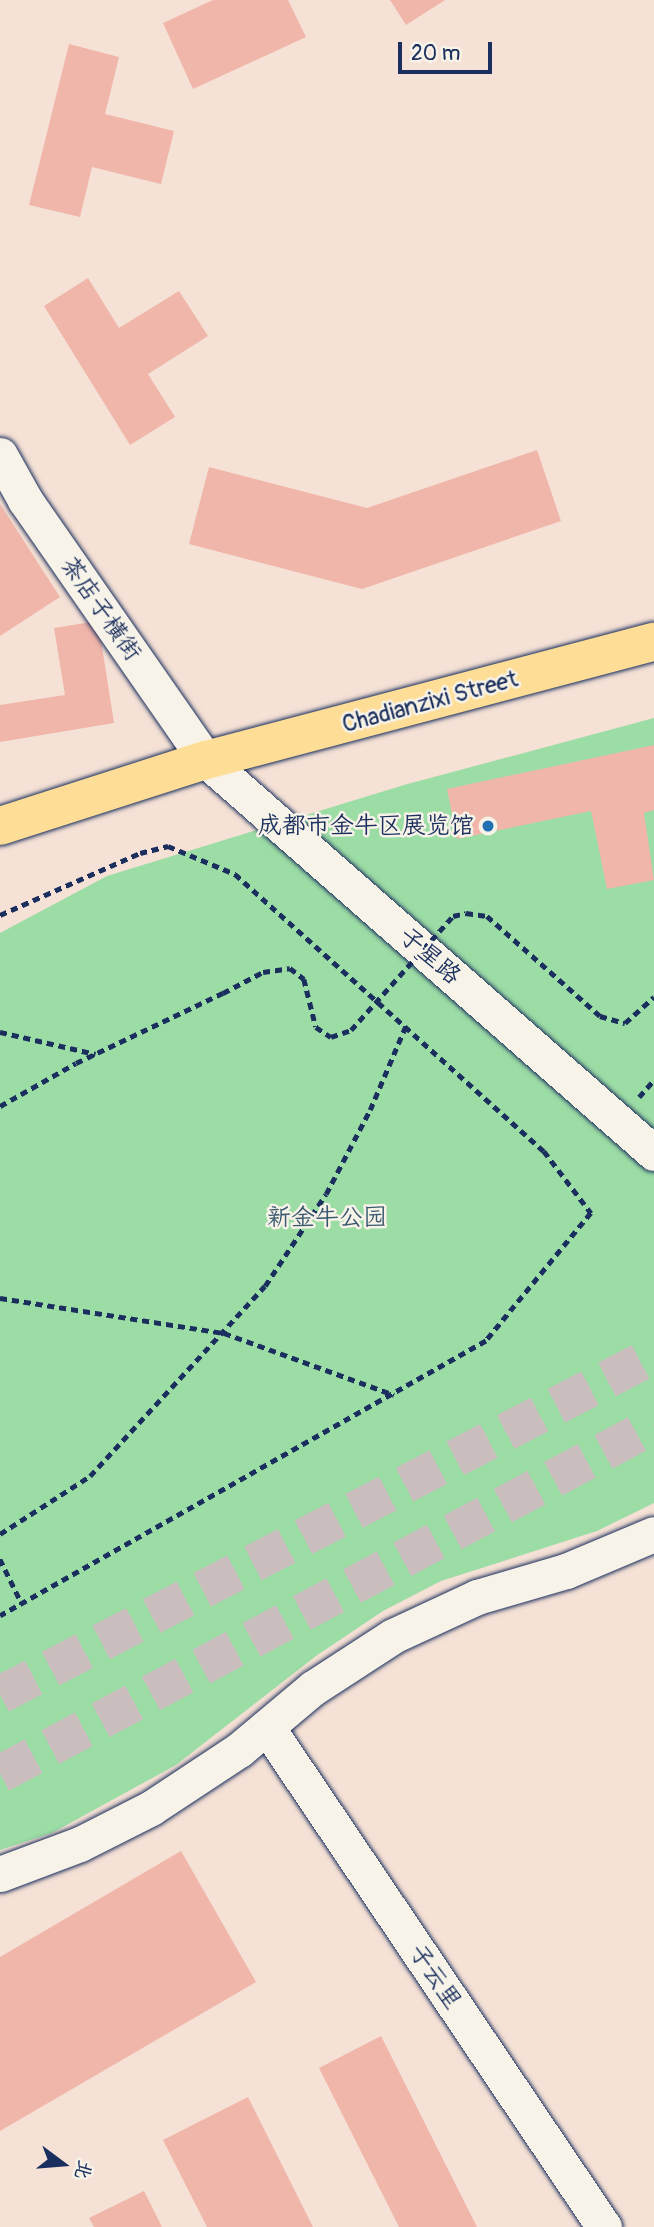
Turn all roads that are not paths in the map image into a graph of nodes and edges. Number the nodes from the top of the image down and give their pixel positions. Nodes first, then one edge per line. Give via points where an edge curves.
1 (0, 455) edge
2 (654, 642) edge
3 (206, 760) junction
4 (0, 826) edge
5 (654, 1153) edge
6 (654, 1534) edge
7 (267, 1727) junction
8 (0, 1874) edge
9 (604, 2227) edge

1 - 3 street, 茶店子横街 via 25,500
2 - 3 main road, Chadianzixi Street
3 - 4 main road, Chadianzixi Street
3 - 5 street, 子星路
6 - 7 street via 566,1571 477,1597 393,1636 313,1688
7 - 8 street via 150,1808 80,1844
7 - 9 street, 子云里

